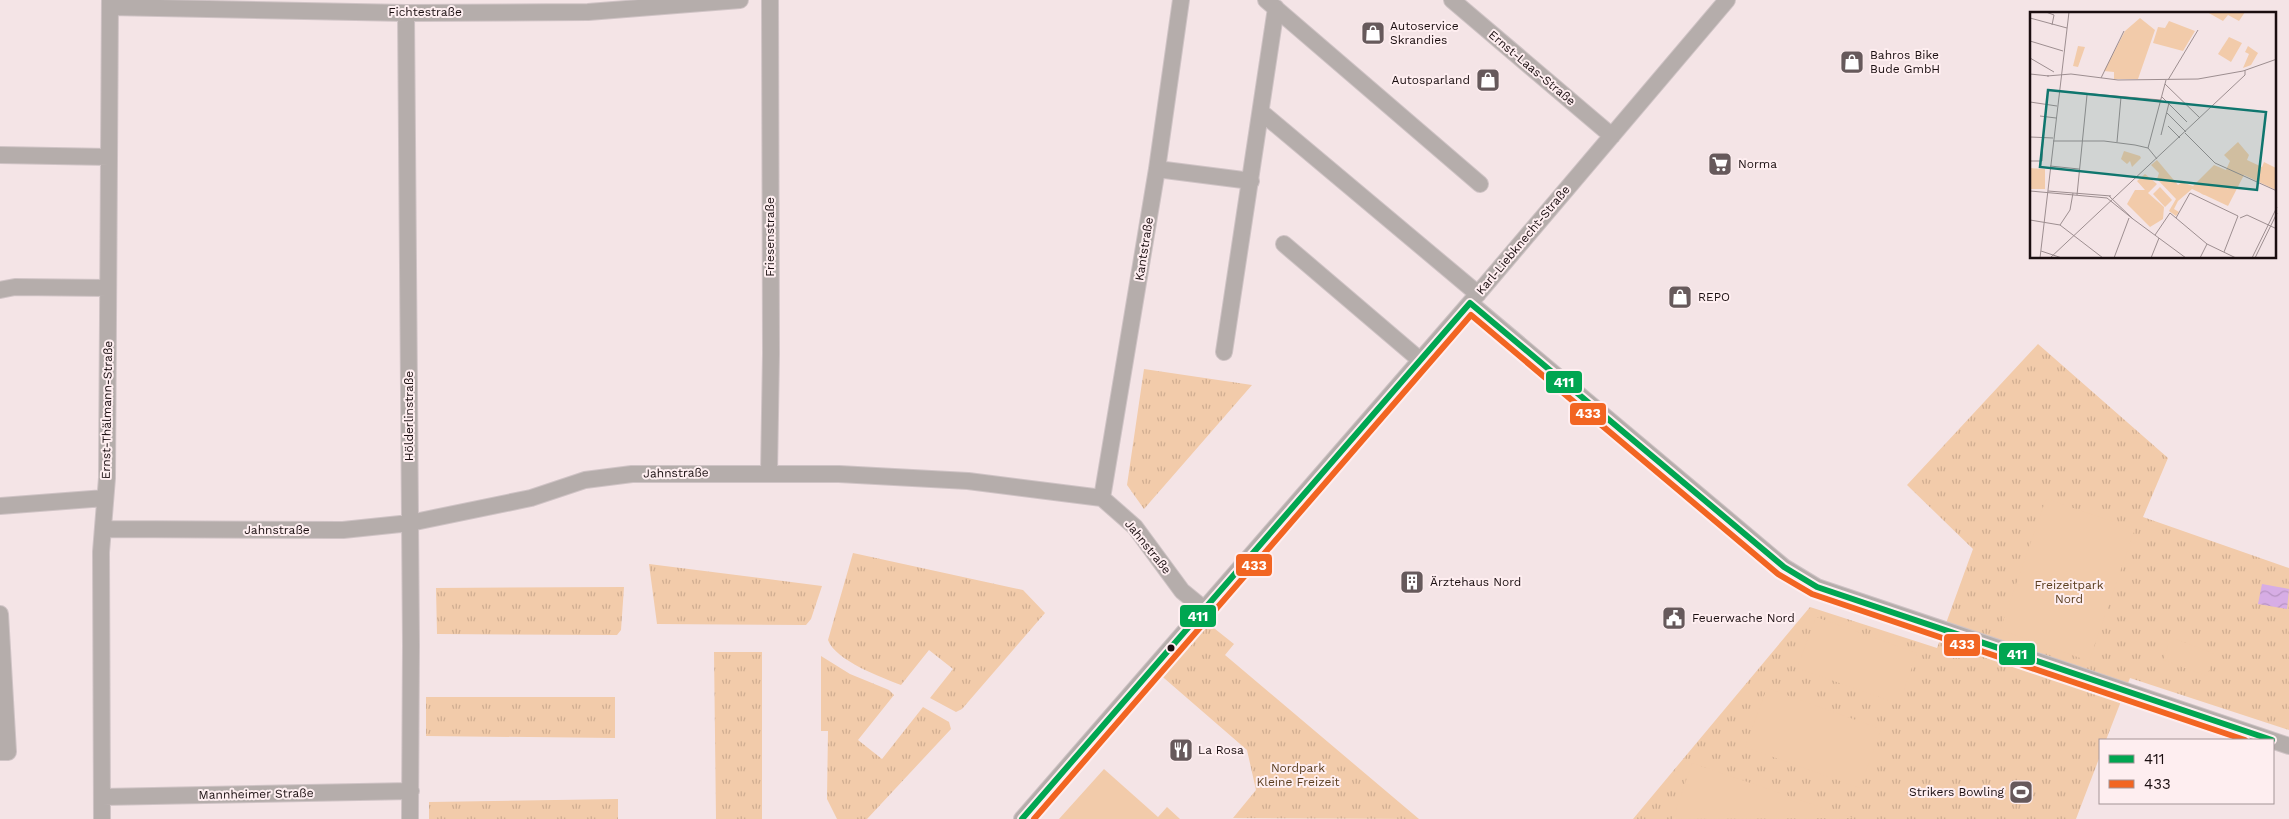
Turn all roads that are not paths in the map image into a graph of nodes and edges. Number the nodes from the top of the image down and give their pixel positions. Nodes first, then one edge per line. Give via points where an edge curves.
1 (740, 0) edge
2 (770, 0) edge
3 (1180, 0) edge
4 (1452, 0) edge
5 (1727, 0) edge
6 (110, 4) edge
7 (1271, 4) edge
8 (406, 13) junction
9 (1261, 112) junction
10 (1612, 136) junction
11 (0, 155) edge
12 (109, 157) junction
13 (1157, 169) junction
14 (1251, 181) junction
15 (1480, 184) dead end
16 (1284, 244) dead end
17 (108, 288) junction
18 (0, 290) edge
19 (1474, 298) junction
20 (1224, 352) dead end
21 (1420, 360) junction
22 (769, 474) junction
23 (105, 498) junction
24 (1102, 498) junction
25 (0, 506) edge
26 (410, 523) junction
27 (103, 529) junction
28 (1204, 609) junction
29 (0, 614) edge
30 (2268, 739) edge
31 (2274, 741) edge
32 (2289, 746) edge
33 (0, 752) edge
34 (411, 791) junction
35 (102, 797) junction
36 (102, 819) edge
37 (410, 819) edge
38 (1022, 819) edge

1 - 8 street, Fichtestraße via 588,12
2 - 22 street, Friesenstraße
3 - 13 street, Kantstraße
4 - 10 street, Ernst-Laas-Straße
5 - 10 street, Karl-Liebknecht-Straße
6 - 8 street, Fichtestraße
6 - 12 street, Ernst-Thälmann-Straße
7 - 9 street
7 - 15 street
8 - 26 street, Hölderlinstraße
9 - 14 street
9 - 19 street
10 - 19 street, Karl-Liebknecht-Straße
11 - 12 street
12 - 17 street, Ernst-Thälmann-Straße
13 - 14 street
13 - 24 street, Kantstraße
14 - 20 street
16 - 21 street
17 - 18 street via 15,287
17 - 23 street, Ernst-Thälmann-Straße
19 - 21 street, Karl-Liebknecht-Straße
19 - 30 street via 1784,567 1817,587
21 - 28 street, Karl-Liebknecht-Straße
22 - 24 street, Jahnstraße via 839,474 968,482
22 - 26 street, Jahnstraße via 610,476 585,480 531,498
23 - 25 street
23 - 27 street, Ernst-Thälmann-Straße
24 - 28 street, Jahnstraße via 1135,527 1182,591
26 - 27 street, Jahnstraße via 343,530
26 - 34 street, Hölderlinstraße
27 - 35 street, Ernst-Thälmann-Straße
28 - 38 street, Karl-Liebknecht-Straße
29 - 33 street via 8,752
31 - 32 street
34 - 35 street, Mannheimer Straße
34 - 37 street, Hölderlinstraße
35 - 36 street, Ernst-Thälmann-Straße

